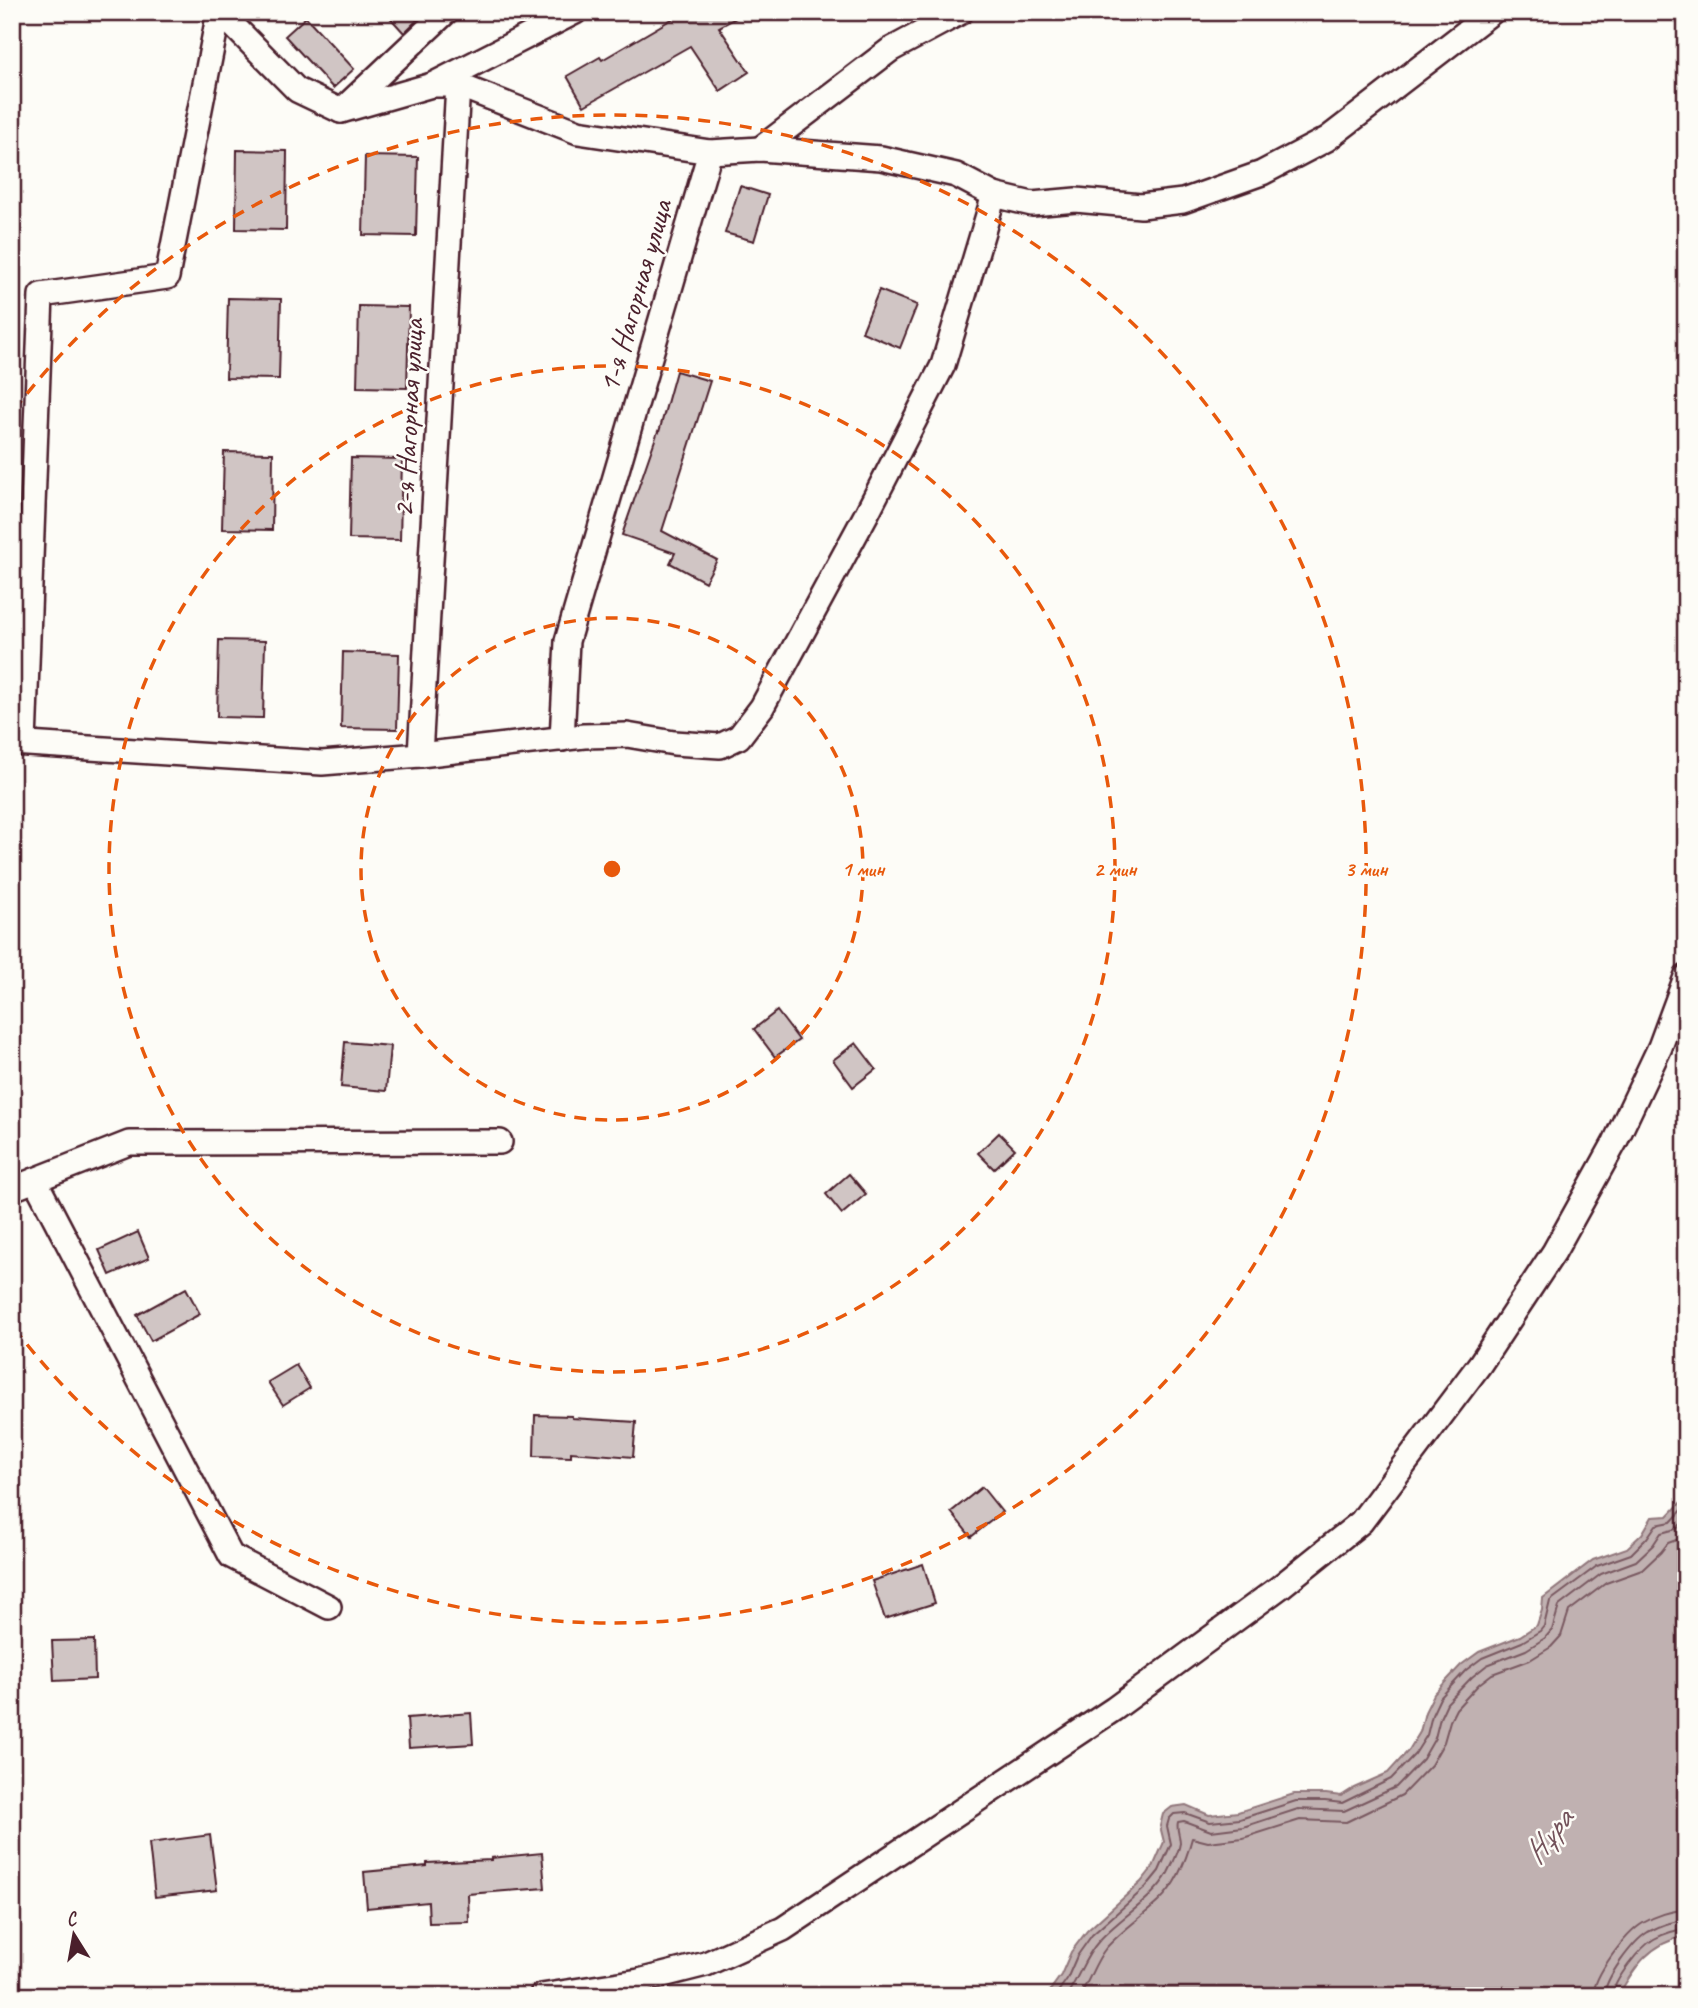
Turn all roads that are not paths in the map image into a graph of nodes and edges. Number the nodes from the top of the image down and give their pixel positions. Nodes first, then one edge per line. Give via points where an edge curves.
1 (219, 12) edge
2 (446, 12) edge
3 (575, 12) edge
4 (961, 12) edge
5 (1492, 12) edge
6 (432, 85) junction
7 (458, 85) junction
8 (341, 111) junction
9 (760, 149) junction
10 (710, 152) junction
11 (995, 195) junction
12 (562, 739) junction
13 (18, 743) edge
14 (420, 755) junction
15 (1686, 977) edge
16 (500, 1142) dead end
17 (35, 1180) junction
18 (12, 1189) edge
19 (328, 1607) dead end
20 (541, 1996) edge

1 - 8 street via 298,90
1 - 13 street via 166,277 41,295
2 - 8 street
3 - 6 street
4 - 9 street via 890,50
5 - 11 street via 1327,139 1262,173 1183,201 1140,206 1076,200 1032,204
6 - 7 street
6 - 8 street
7 - 10 street via 578,132
7 - 14 street, 2-я Нагорная улица
9 - 10 street
9 - 11 street via 881,158 956,175
10 - 12 street, 1-я Нагорная улица via 567,640
11 - 12 street via 943,365 769,695 739,737 720,746 627,735
12 - 14 street
13 - 14 street via 322,763
15 - 20 street via 1660,1047 1615,1142 1554,1252 1480,1364 1361,1522 1114,1709 783,1929 706,1964 639,1981
16 - 17 street via 129,1143
17 - 18 street
17 - 19 street via 231,1556

